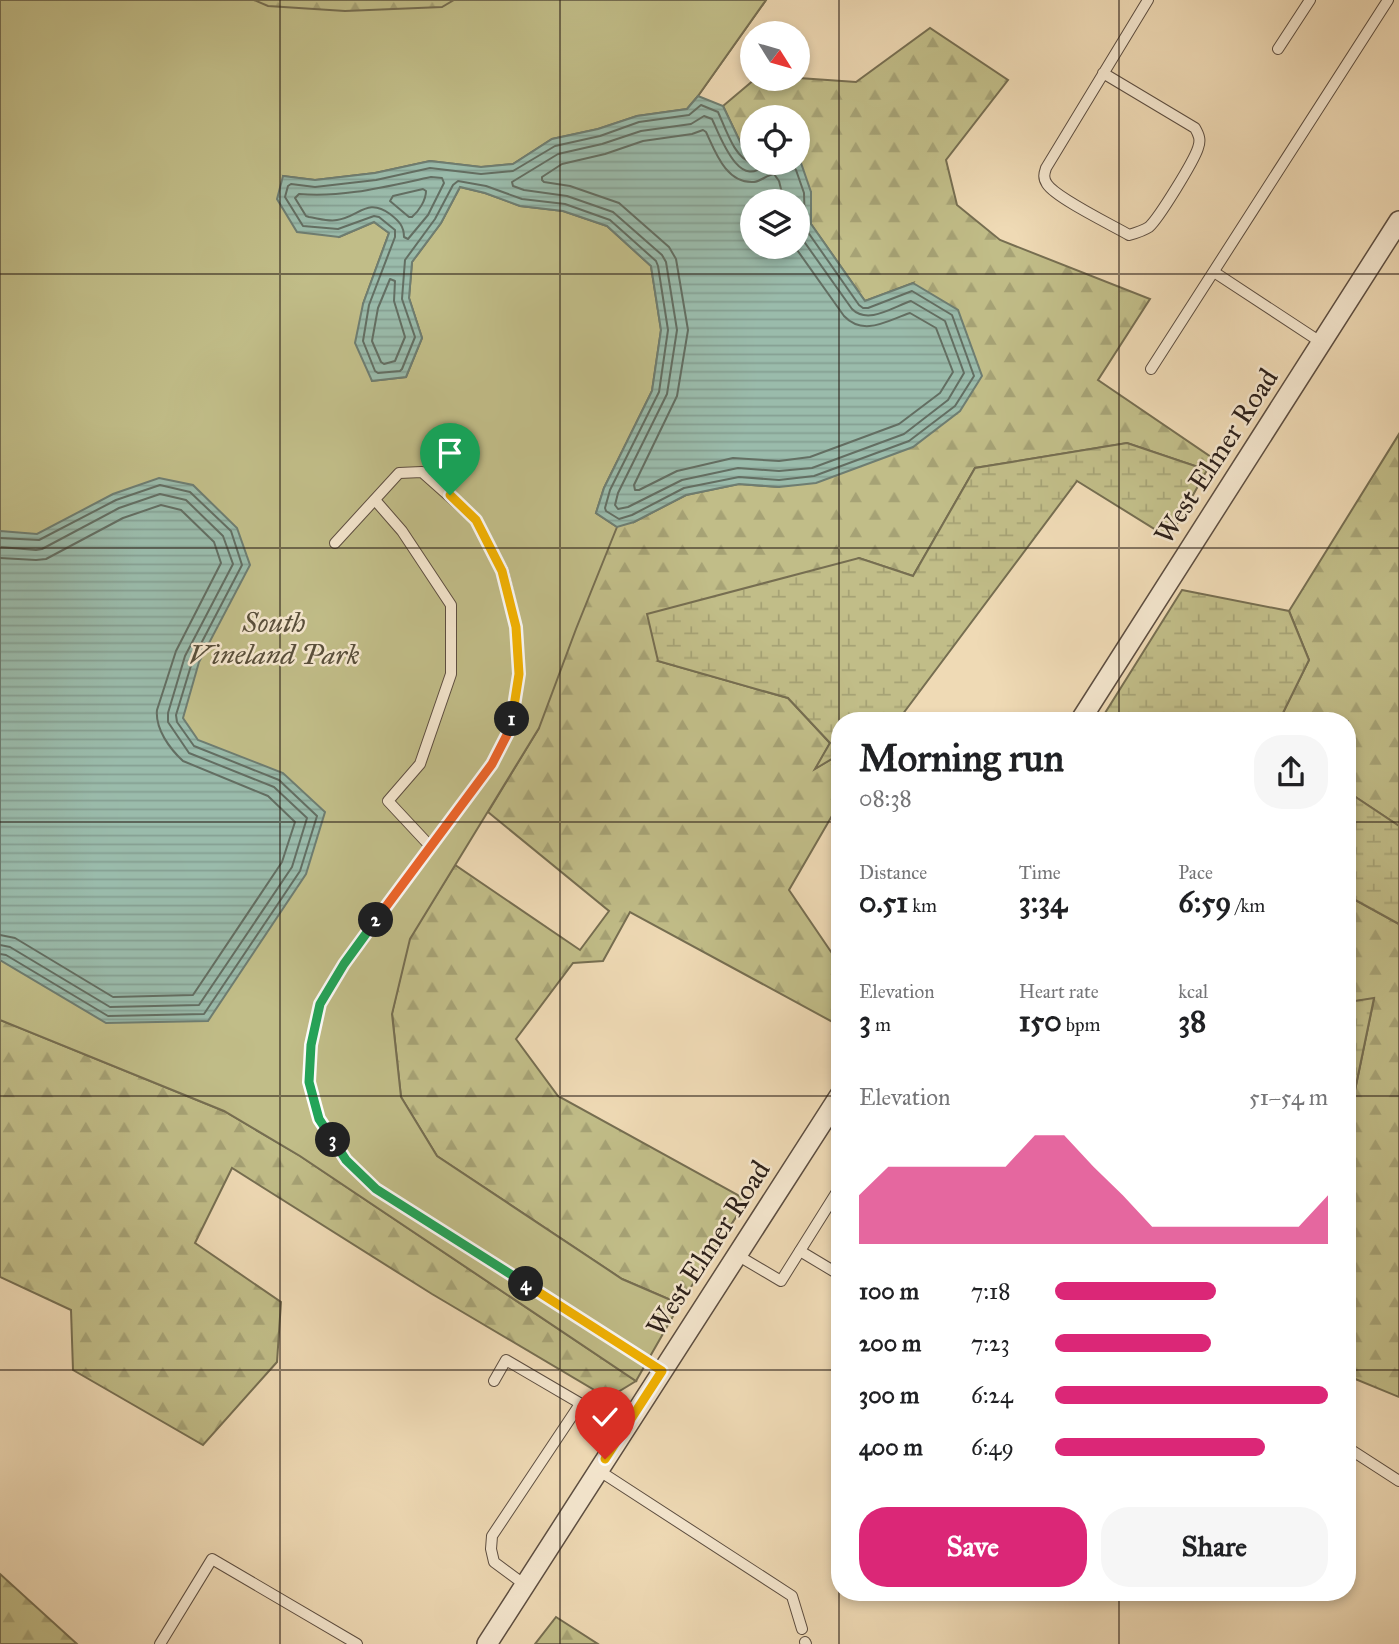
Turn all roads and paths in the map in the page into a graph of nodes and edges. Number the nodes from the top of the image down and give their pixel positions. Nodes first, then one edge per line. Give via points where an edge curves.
1 (1148, 0) edge
2 (1310, 0) edge
3 (1388, 0) edge
4 (1278, 49) dead end
5 (1103, 73) junction
6 (1399, 221) edge
7 (1214, 272) junction
8 (1322, 343) junction
9 (1151, 369) dead end
10 (375, 500) junction
11 (335, 542) dead end
12 (1086, 712) edge
13 (430, 846) junction
14 (831, 1121) edge
15 (831, 1201) edge
16 (800, 1251) junction
17 (737, 1255) junction
18 (831, 1270) edge
19 (662, 1371) junction
20 (494, 1381) dead end
21 (580, 1404) junction
22 (624, 1429) junction
23 (1356, 1453) edge
24 (598, 1470) junction
25 (1399, 1481) edge
26 (525, 1585) junction
27 (802, 1629) dead end
28 (160, 1644) edge
29 (357, 1644) edge
30 (487, 1644) edge

1 - 5 lane
2 - 4 lane
3 - 7 lane
5 - 5 lane via 1044,176 1060,196 1129,235 1149,226 1161,213 1198,150 1200,136 1195,128
6 - 8 street, West Elmer Road
7 - 8 lane
7 - 9 lane
8 - 12 street, West Elmer Road
10 - 11 lane
10 - 13 lane via 402,531 451,605 452,674 420,764 388,801
10 - 13 lane via 399,473 422,472 450,495 476,520 502,571 516,627 519,674 511,727 492,764
13 - 19 lane via 320,1004 309,1082 319,1119 346,1160 376,1189
14 - 17 street, West Elmer Road
15 - 16 lane
16 - 17 lane via 781,1281
16 - 18 lane
17 - 19 street, West Elmer Road
19 - 22 street, West Elmer Road
20 - 21 lane via 506,1360
21 - 22 lane
21 - 26 lane via 492,1536 494,1562
22 - 24 street, West Elmer Road
23 - 25 lane
24 - 26 street, West Elmer Road
24 - 27 lane via 792,1596
26 - 30 street, West Elmer Road
28 - 29 lane via 212,1559

